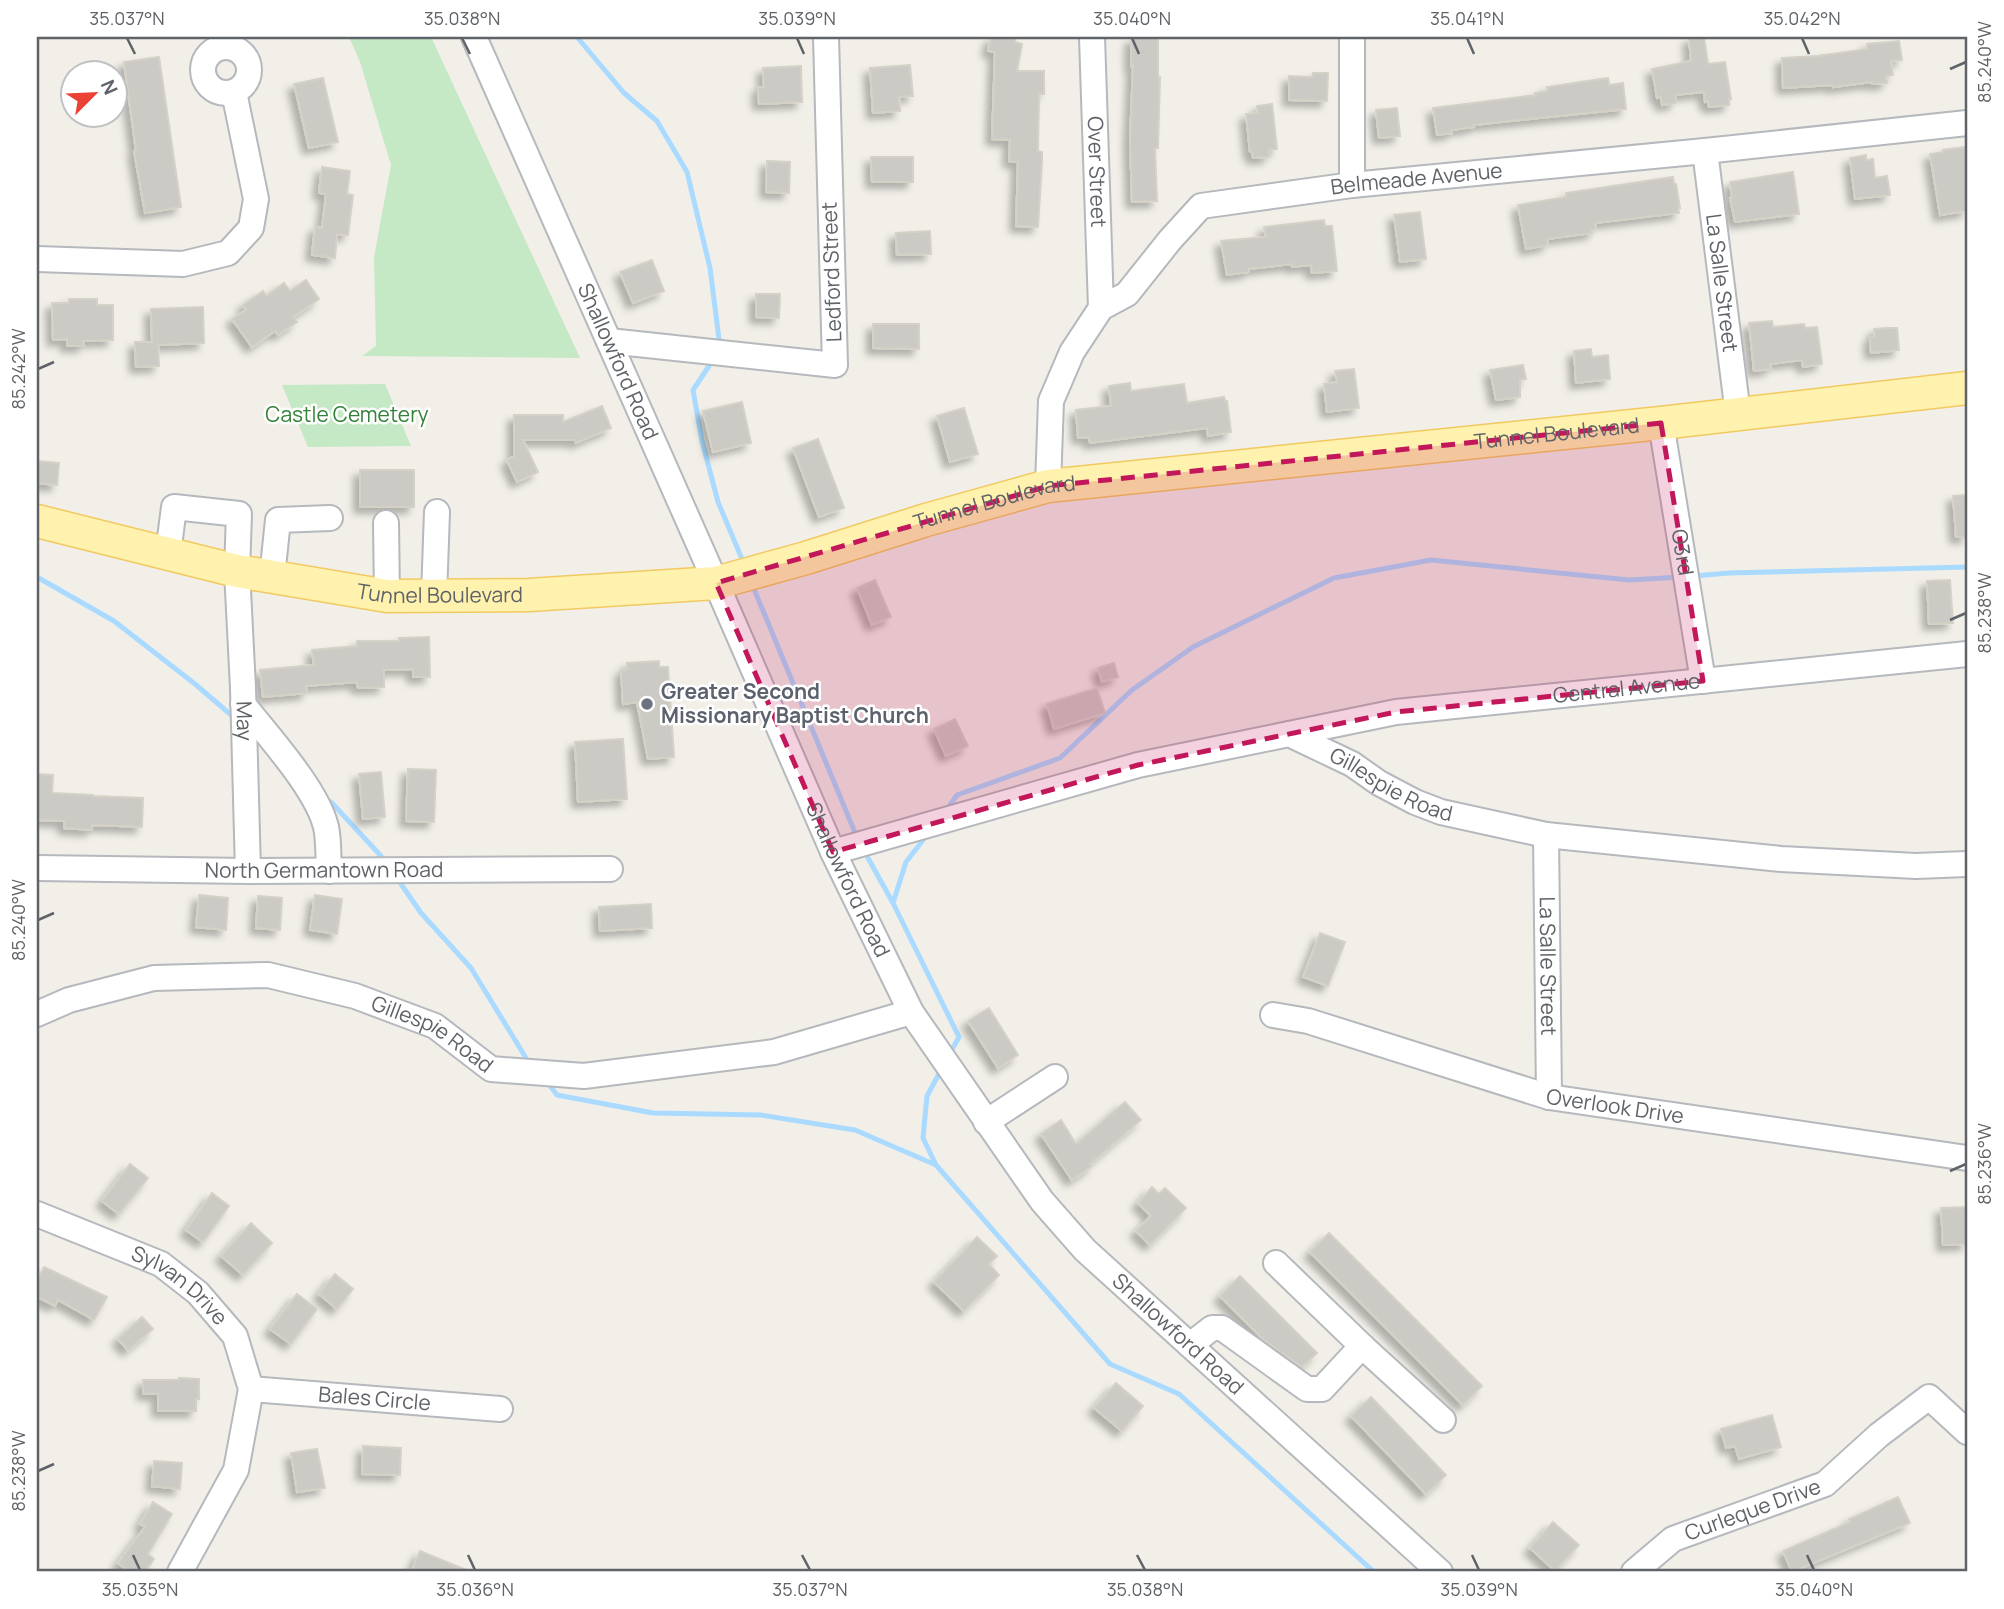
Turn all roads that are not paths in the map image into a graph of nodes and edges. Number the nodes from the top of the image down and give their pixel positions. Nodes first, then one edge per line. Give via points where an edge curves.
1 (474, 37) edge
2 (826, 37) edge
3 (1092, 37) edge
4 (1352, 37) edge
5 (234, 92) dead end
6 (1967, 123) edge
7 (1705, 151) junction
8 (1352, 185) junction
9 (37, 260) edge
10 (1101, 308) junction
11 (609, 341) junction
12 (1967, 388) edge
13 (1738, 414) junction
14 (1661, 423) junction
15 (1048, 486) junction
16 (437, 512) dead end
17 (330, 518) dead end
18 (37, 521) edge
19 (386, 523) dead end
20 (168, 554) junction
21 (237, 571) junction
22 (272, 577) junction
23 (716, 583) junction
24 (387, 596) junction
25 (434, 596) junction
26 (1967, 654) edge
27 (1703, 681) junction
28 (243, 704) junction
29 (1289, 734) junction
30 (1546, 835) junction
31 (833, 852) junction
32 (1967, 864) edge
33 (37, 868) edge
34 (610, 869) dead end
35 (248, 871) junction
36 (329, 871) junction
37 (911, 1012) junction
38 (37, 1014) edge
39 (1273, 1015) dead end
40 (1055, 1077) dead end
41 (1549, 1097) junction
42 (986, 1122) junction
43 (1967, 1158) edge
44 (37, 1214) edge
45 (1276, 1263) dead end
46 (1190, 1345) junction
47 (1362, 1346) junction
48 (251, 1389) junction
49 (500, 1409) dead end
50 (1443, 1420) dead end
51 (1967, 1432) edge
52 (180, 1572) edge
53 (1440, 1572) edge
54 (1634, 1572) edge

1 - 11 street, Shallowford Road
2 - 11 street, Ledford Street via 835,365
3 - 10 street, Over Street
4 - 8 street
5 - 9 street via 256,200 251,228 228,253 183,264
6 - 7 street, Belmeade Avenue
7 - 8 street, Belmeade Avenue
7 - 13 street, La Salle Street
8 - 10 street, Belmeade Avenue via 1201,206 1127,294
10 - 15 street, Belmeade Avenue via 1072,352 1051,401
11 - 23 street, Shallowford Road
12 - 13 main road, Tunnel Boulevard
13 - 14 main road, Tunnel Boulevard
14 - 15 main road, Tunnel Boulevard
14 - 27 street, O3rd
15 - 23 main road, Tunnel Boulevard
16 - 25 street
17 - 22 street via 278,520
18 - 20 main road, Tunnel Boulevard
19 - 24 street
20 - 21 main road, Tunnel Boulevard
20 - 21 street, May via 174,507 239,514
21 - 22 main road, Tunnel Boulevard
21 - 28 street, May
22 - 24 main road, Tunnel Boulevard
23 - 25 main road, Tunnel Boulevard
23 - 31 street, Shallowford Road
24 - 25 main road, Tunnel Boulevard
26 - 27 street, Central Avenue
27 - 29 street, Central Avenue via 1396,712
28 - 35 street, May
28 - 36 street via 318,807 326,827
29 - 30 street, Gillespie Road via 1352,764 1415,802
29 - 31 street via 1138,765
30 - 32 street, Gillespie Road via 1782,859
30 - 41 street, La Salle Street
31 - 37 street, Shallowford Road
33 - 35 street, North Germantown Road
34 - 36 street, North Germantown Road
35 - 36 street, North Germantown Road
37 - 38 street, Gillespie Road via 774,1052 584,1076 491,1069 435,1026 355,996 268,975 154,978 69,1000
37 - 42 street, Shallowford Road
39 - 41 street, Overlook Drive via 1308,1021
40 - 42 street
41 - 43 street, Overlook Drive
42 - 46 street, Shallowford Road via 1085,1250
44 - 48 street, Sylvan Drive via 161,1264 198,1293 235,1336
45 - 47 street
46 - 47 street via 1212,1328 1222,1328 1307,1389 1322,1389
46 - 53 street, Shallowford Road
47 - 50 street
48 - 49 street, Bales Circle
48 - 52 street, Sylvan Drive via 236,1470
51 - 54 street, Curleque Drive via 1929,1397 1825,1484 1673,1539

